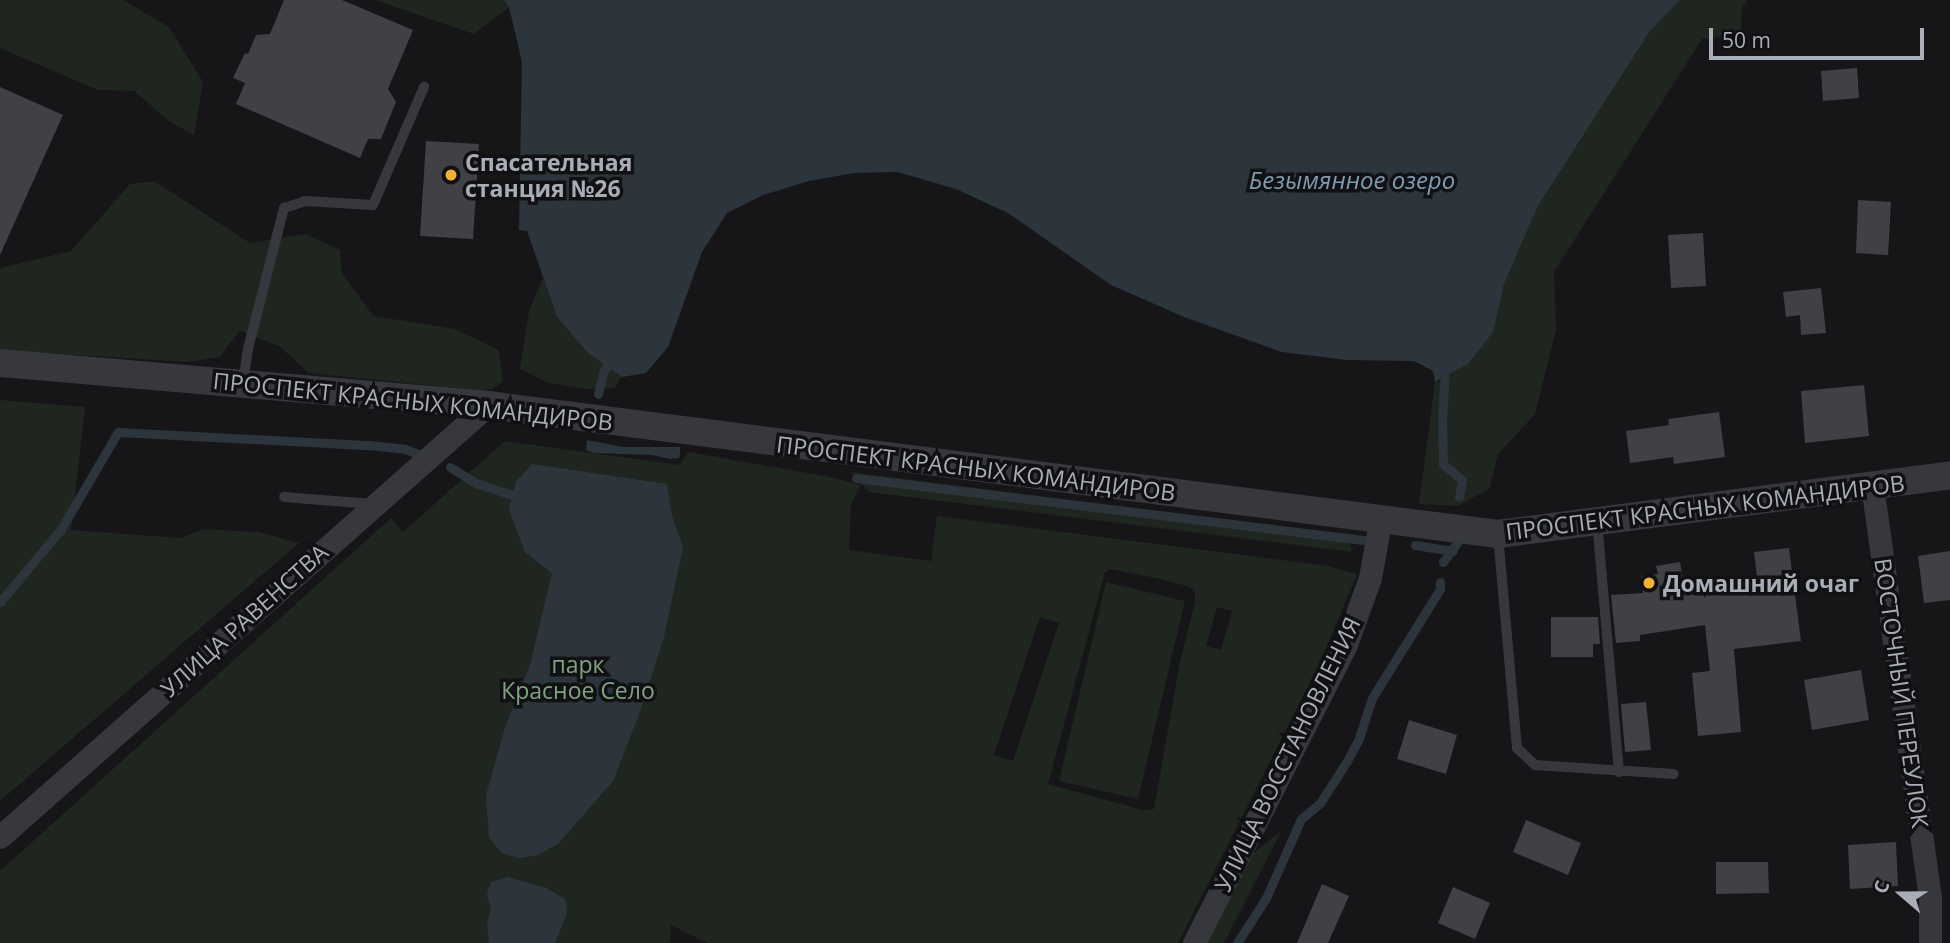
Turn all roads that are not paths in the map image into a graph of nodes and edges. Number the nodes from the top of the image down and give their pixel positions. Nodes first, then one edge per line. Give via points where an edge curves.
1 (424, 87) dead end
2 (0, 363) edge
3 (243, 384) junction
4 (488, 405) junction
5 (1950, 475) edge
6 (1872, 485) junction
7 (284, 497) dead end
8 (374, 504) junction
9 (1380, 521) junction
10 (1597, 521) junction
11 (1498, 534) junction
12 (1619, 772) junction
13 (1674, 774) dead end
14 (0, 837) edge
15 (1940, 897) edge
16 (1194, 943) edge
17 (1930, 943) edge

1 - 3 lane via 373,205 305,201 284,208
2 - 3 street, ПРОСПЕКТ КРАСНЫХ КОМАНДИРОВ
3 - 4 street, ПРОСПЕКТ КРАСНЫХ КОМАНДИРОВ
4 - 8 street, УЛИЦА РАВЕНСТВА
4 - 9 street, ПРОСПЕКТ КРАСНЫХ КОМАНДИРОВ
5 - 6 street, ПРОСПЕКТ КРАСНЫХ КОМАНДИРОВ
6 - 10 street, ПРОСПЕКТ КРАСНЫХ КОМАНДИРОВ
6 - 15 street, ВОСТОЧНЫЙ ПЕРЕУЛОК
7 - 8 lane
8 - 14 street, УЛИЦА РАВЕНСТВА
9 - 11 street, ПРОСПЕКТ КРАСНЫХ КОМАНДИРОВ
9 - 16 street, УЛИЦА ВОССТАНОВЛЕНИЯ via 1370,578 1345,647
10 - 11 street, ПРОСПЕКТ КРАСНЫХ КОМАНДИРОВ
10 - 12 lane
11 - 12 lane via 1517,748 1535,765
12 - 13 lane
15 - 17 street, ВОСТОЧНЫЙ ПЕРЕУЛОК

